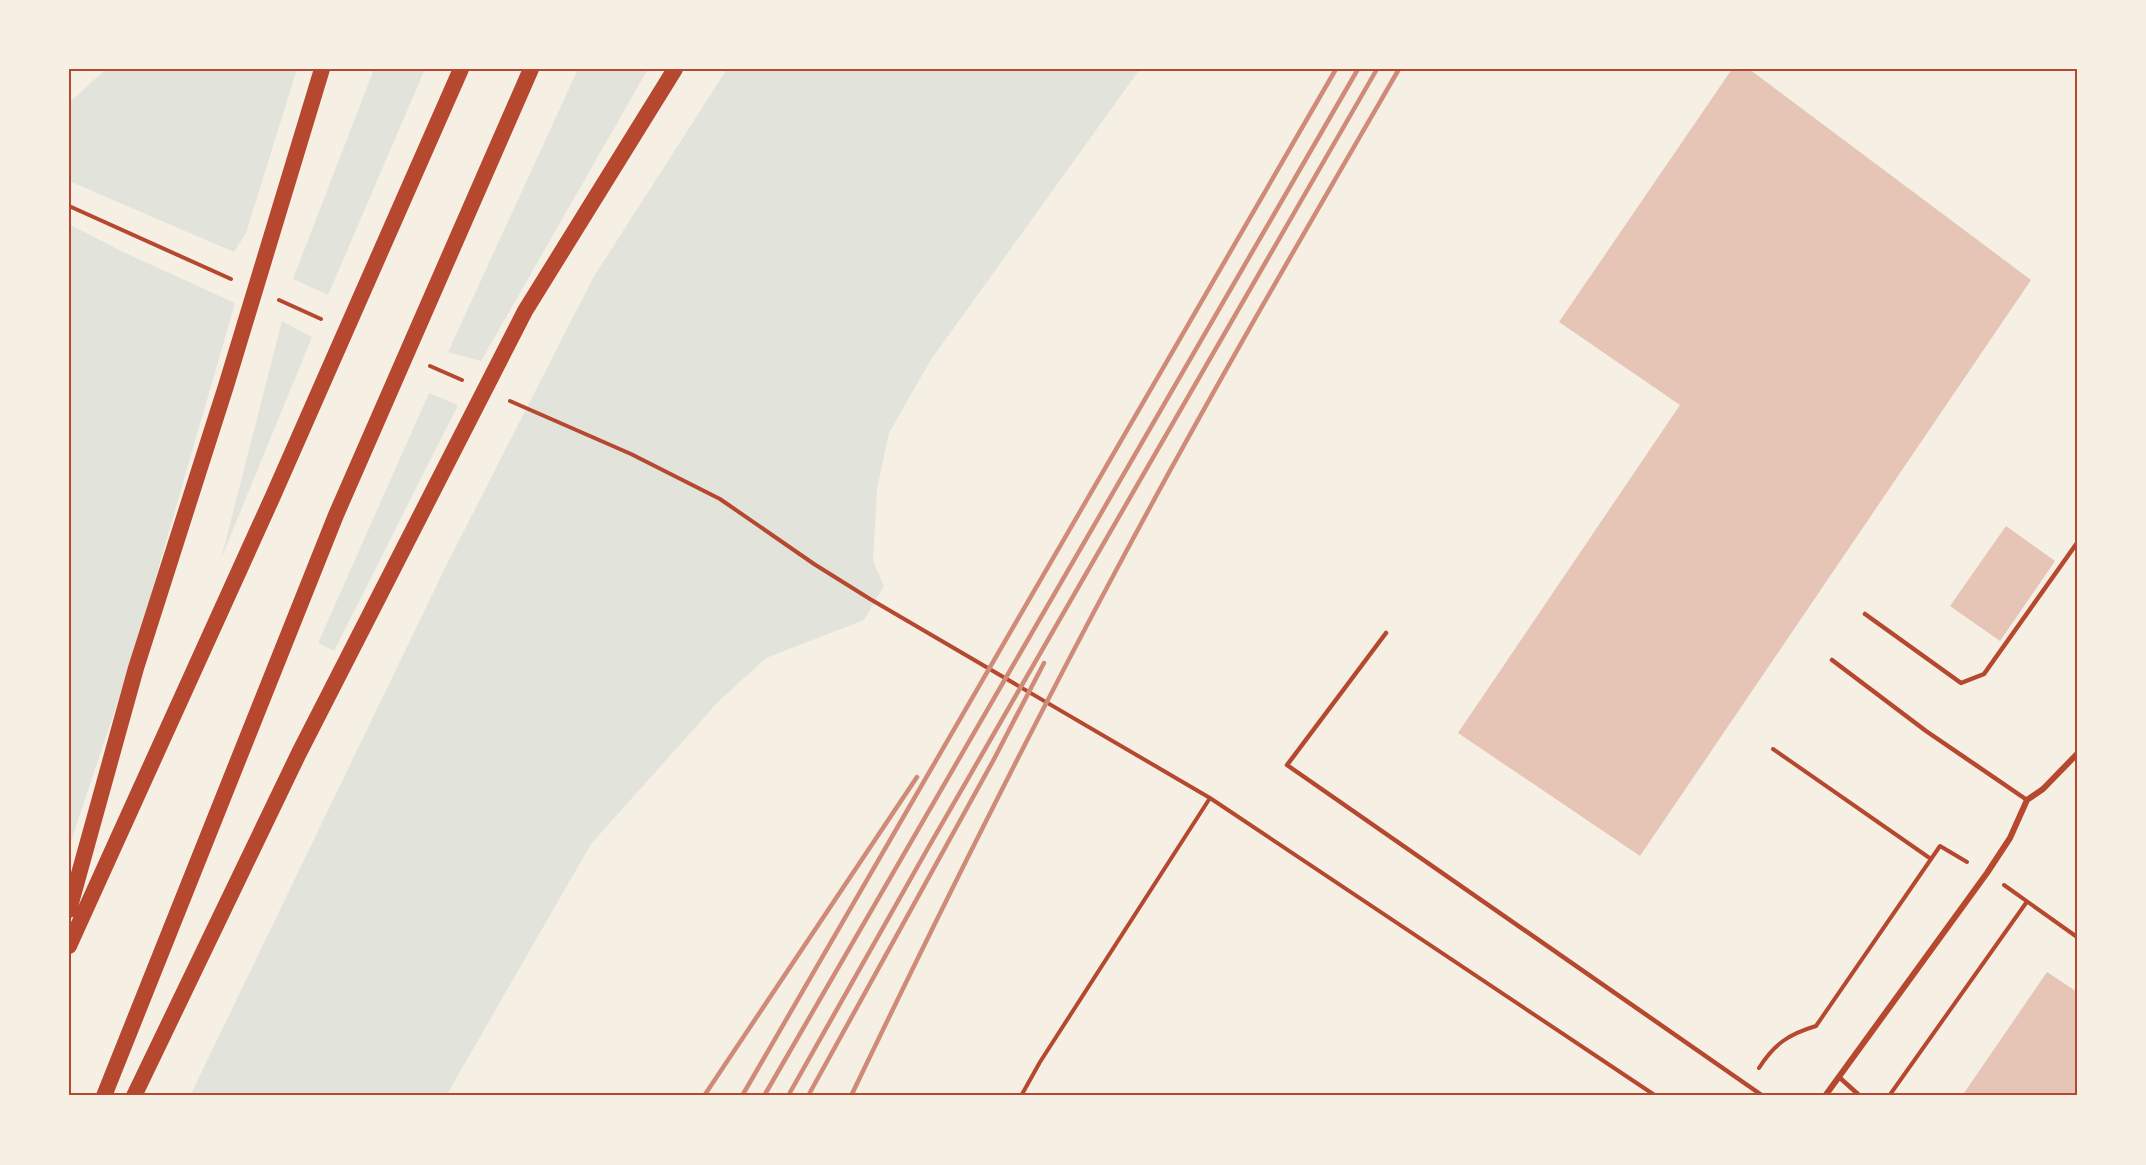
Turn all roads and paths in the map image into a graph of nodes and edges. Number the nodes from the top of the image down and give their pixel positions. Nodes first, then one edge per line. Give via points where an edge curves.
1 (322, 69) edge
2 (461, 69) edge
3 (531, 69) edge
4 (675, 69) edge
5 (69, 206) edge
6 (192, 262) dead end
7 (571, 428) dead end
8 (2077, 543) edge
9 (1865, 614) dead end
10 (1386, 633) dead end
11 (1832, 660) dead end
12 (1773, 749) dead end
13 (2077, 754) edge
14 (1210, 798) junction
15 (2027, 800) junction
16 (1931, 859) junction
17 (1987, 873) junction
18 (2026, 903) junction
19 (69, 910) edge
20 (2077, 937) edge
21 (69, 946) edge
22 (1839, 1077) junction
23 (1748, 1085) junction
24 (104, 1096) edge
25 (134, 1096) edge
26 (1021, 1096) edge
27 (1656, 1096) edge
28 (1764, 1096) edge
29 (1825, 1096) edge
30 (1860, 1096) edge
31 (1889, 1096) edge

1 - 19 highway via 136,668
2 - 21 highway
3 - 24 highway via 336,516
4 - 25 highway via 525,311 299,753
5 - 6 path
7 - 14 path via 720,499 870,599
8 - 9 lane via 1984,674 1961,683
10 - 23 lane via 1287,765
11 - 15 lane
12 - 16 path
13 - 15 street
14 - 26 path
14 - 27 path
15 - 17 street via 2010,838
16 - 17 path via 1940,846
16 - 23 path via 1816,1026 1778,1043
17 - 18 path
17 - 22 street
18 - 20 path
18 - 31 path
22 - 29 street
22 - 30 lane
23 - 28 lane

